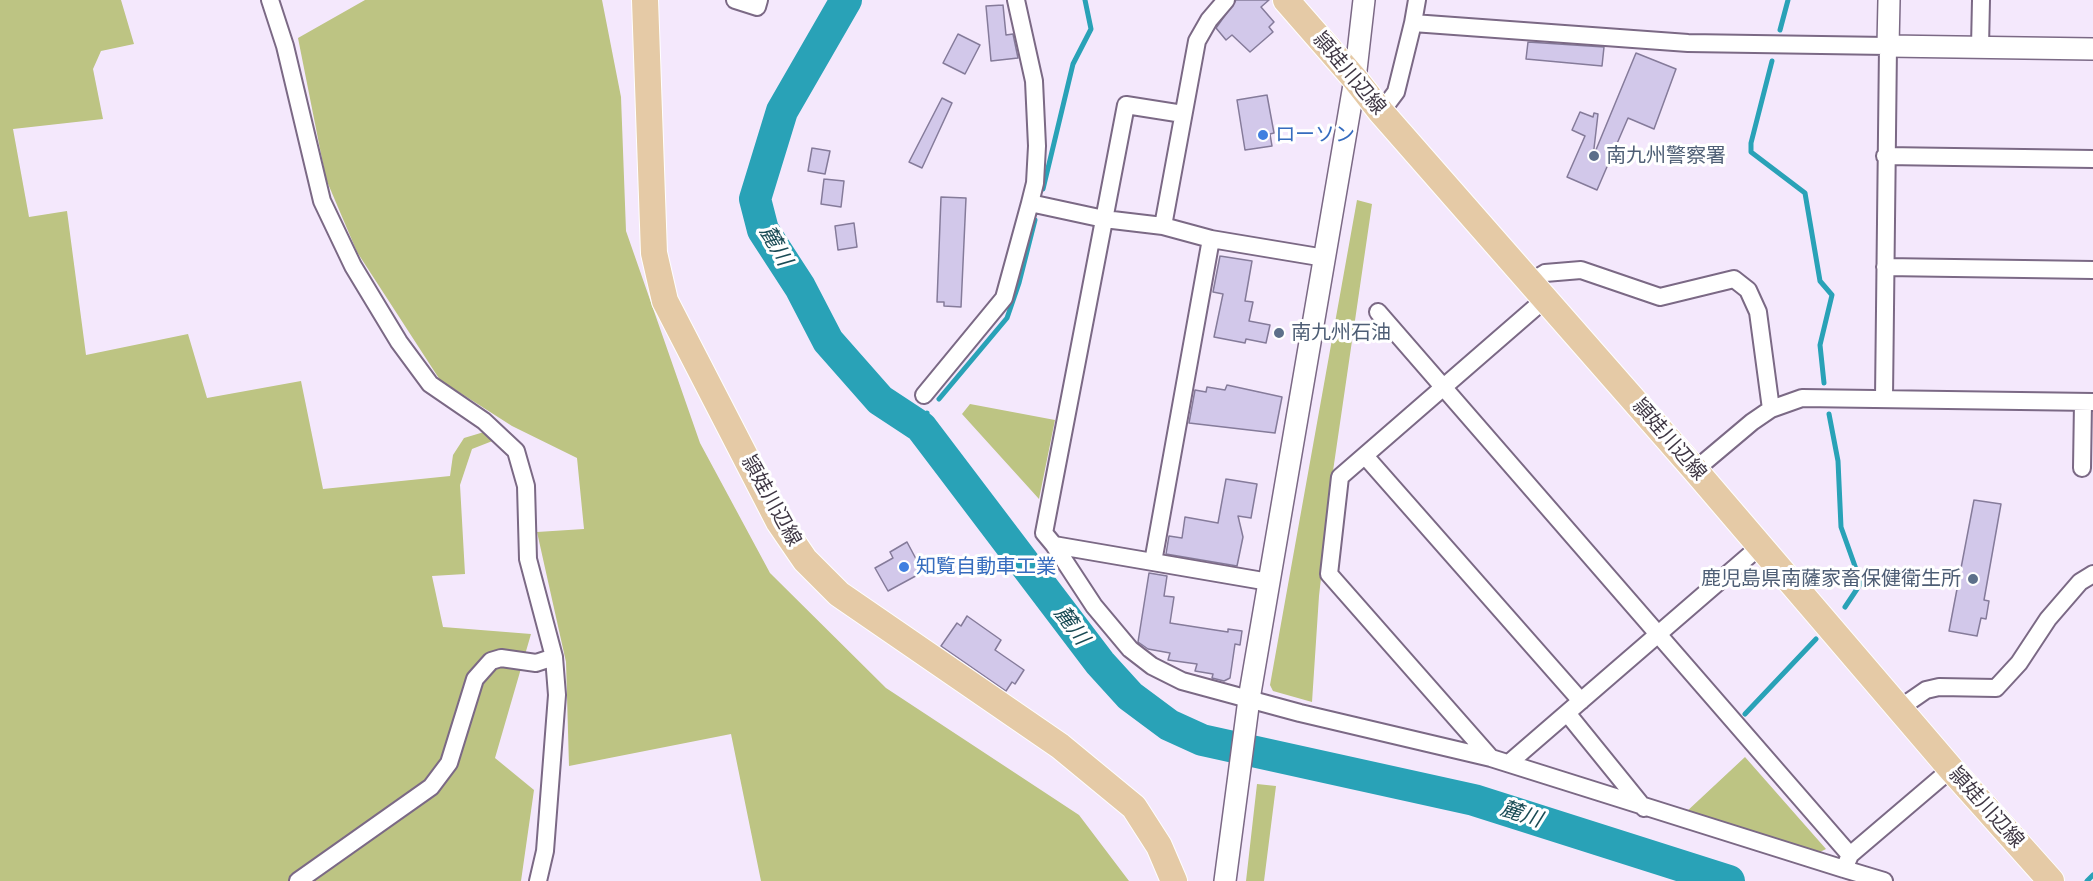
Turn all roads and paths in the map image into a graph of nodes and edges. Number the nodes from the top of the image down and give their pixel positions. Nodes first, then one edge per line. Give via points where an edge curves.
1 (270, 0) edge
2 (645, 0) edge
3 (735, 0) edge
4 (759, 0) edge
5 (1016, 0) edge
6 (1226, 0) edge
7 (1286, 0) edge
8 (1364, 0) edge
9 (1417, 0) edge
10 (1889, 0) edge
11 (1981, 0) edge
12 (1413, 23) junction
13 (1888, 46) junction
14 (1980, 47) junction
15 (2093, 49) edge
16 (1355, 79) junction
17 (1381, 112) junction
18 (1183, 114) junction
19 (1885, 156) junction
20 (2093, 159) edge
21 (1030, 203) junction
22 (1104, 219) junction
23 (1163, 226) junction
24 (1211, 239) junction
25 (1325, 258) junction
26 (1885, 267) junction
27 (2093, 270) edge
28 (1537, 290) junction
29 (1378, 312) dead end
30 (1445, 387) junction
31 (924, 395) dead end
32 (1884, 398) junction
33 (2088, 402) edge
34 (1771, 410) junction
35 (1366, 457) junction
36 (2082, 468) dead end
37 (1695, 470) junction
38 (1054, 546) junction
39 (1759, 547) junction
40 (1153, 562) junction
41 (2093, 574) edge
42 (1269, 582) junction
43 (1660, 635) junction
44 (554, 657) junction
45 (1581, 701) junction
46 (1248, 704) junction
47 (1900, 708) junction
48 (1567, 713) junction
49 (1491, 758) junction
50 (1509, 763) junction
51 (1951, 769) junction
52 (1645, 808) junction
53 (1847, 862) junction
54 (2048, 878) edge
55 (298, 881) edge
56 (538, 881) edge
57 (1174, 881) edge
58 (1226, 881) edge
59 (1884, 881) edge

1 - 44 street via 285,46 322,201 353,266 399,342 430,384 484,421 516,451 526,486 528,559
2 - 57 main road, 頴娃川辺線 via 654,254 665,301 779,522 805,560 839,594 1060,746 1134,807 1159,846
3 - 4 street via 757,7
5 - 21 street via 1034,81 1037,146
6 - 18 street via 1197,40
7 - 16 main road, 頴娃川辺線
8 - 16 street
9 - 12 street
10 - 13 street
11 - 14 street
12 - 13 street via 1688,43
12 - 17 street via 1396,92
13 - 14 street
13 - 19 street
14 - 15 street
16 - 17 main road, 頴娃川辺線
16 - 25 street
17 - 28 main road, 頴娃川辺線
18 - 22 street via 1126,105
18 - 23 street
19 - 20 street
19 - 26 street
21 - 22 street
21 - 31 street via 1004,298
22 - 23 street
22 - 38 street via 1044,533
23 - 24 street
24 - 25 street
24 - 40 street
25 - 42 street
26 - 27 street
26 - 32 street
28 - 30 street
28 - 34 street via 1545,273 1581,270 1660,297 1734,279 1748,290 1758,312
28 - 37 main road, 頴娃川辺線
29 - 30 street
30 - 35 street
30 - 43 street
32 - 33 street
32 - 34 street via 1802,398
33 - 36 street
34 - 37 street
35 - 45 street
35 - 49 street via 1340,477 1329,574
37 - 39 main road, 頴娃川辺線
38 - 40 street
38 - 46 street via 1094,606 1130,649 1182,681
39 - 43 street
39 - 47 main road, 頴娃川辺線
40 - 42 street
41 - 47 street via 2080,582 2048,619 2019,663 1996,688 1939,687 1926,690
42 - 46 street
43 - 45 street
43 - 53 street
44 - 55 street via 536,663 501,658 491,661 475,679 449,763 432,787
44 - 56 street via 556,695 545,851
45 - 48 street
46 - 49 street
46 - 58 street
47 - 51 main road, 頴娃川辺線
48 - 50 street
48 - 52 street
49 - 50 street
50 - 52 street
51 - 53 street
51 - 54 main road, 頴娃川辺線
52 - 53 street
53 - 59 street

